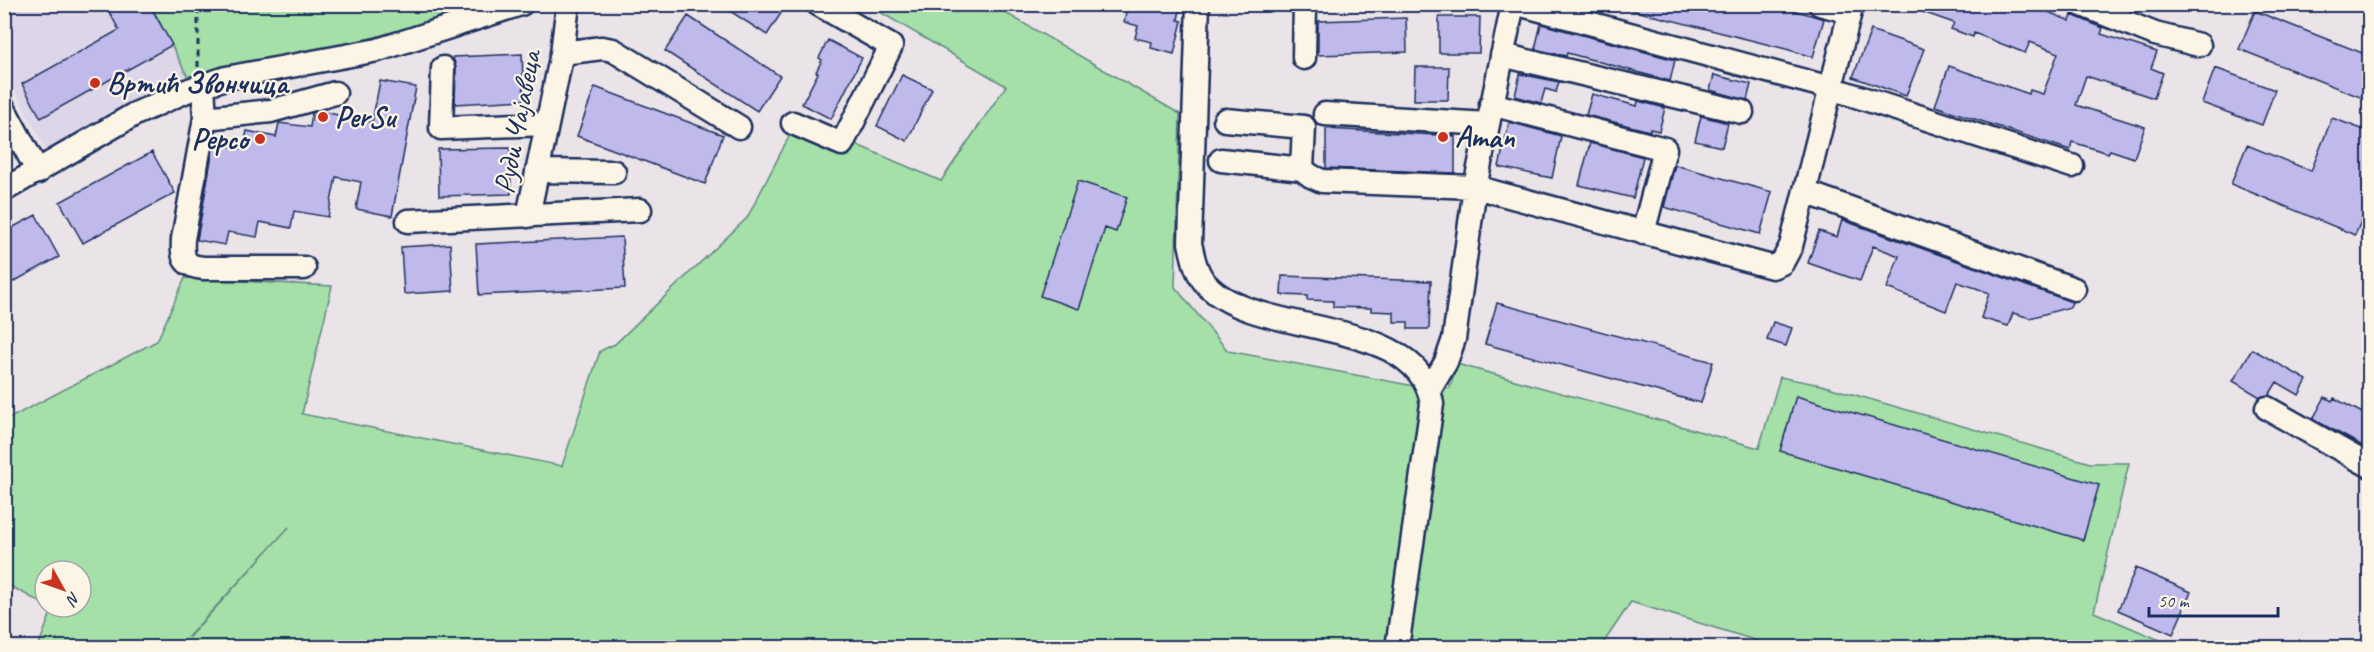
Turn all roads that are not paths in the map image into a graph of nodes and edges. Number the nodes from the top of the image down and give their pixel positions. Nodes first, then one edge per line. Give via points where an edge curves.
1 (520, 4) edge
2 (568, 4) edge
3 (818, 4) edge
4 (1198, 4) edge
5 (1305, 4) edge
6 (1515, 4) edge
7 (1820, 4) edge
8 (2080, 4) edge
9 (1851, 8) edge
10 (2199, 45) dead end
11 (562, 53) junction
12 (1502, 55) junction
13 (1304, 58) dead end
14 (443, 68) dead end
15 (196, 88) junction
16 (1831, 88) junction
17 (335, 93) dead end
18 (4, 109) edge
19 (1742, 112) dead end
20 (1325, 114) dead end
21 (1489, 114) junction
22 (205, 118) junction
23 (1225, 120) dead end
24 (793, 123) dead end
25 (546, 124) junction
26 (739, 127) dead end
27 (1221, 160) dead end
28 (2072, 166) dead end
29 (1302, 169) junction
30 (537, 171) junction
31 (38, 172) junction
32 (614, 172) dead end
33 (1475, 187) junction
34 (4, 190) edge
35 (1805, 192) junction
36 (640, 210) dead end
37 (528, 216) junction
38 (408, 220) dead end
39 (1643, 233) junction
40 (304, 268) dead end
41 (2074, 289) dead end
42 (1430, 389) junction
43 (2267, 408) dead end
44 (2370, 466) edge
45 (1397, 648) edge

1 - 15 street, Руди Чајавеца via 378,50 226,78
2 - 11 street, Руди Чајавеца
3 - 24 street via 891,46 842,144
4 - 42 street via 1190,243 1205,283 1227,301 1252,311 1380,345 1410,365
5 - 13 street
6 - 12 street
6 - 16 street
7 - 9 street
8 - 10 street via 2155,34
9 - 16 street
11 - 25 street, Руди Чајавеца
11 - 26 street via 613,50
12 - 19 street
12 - 21 street
14 - 25 street via 441,128
15 - 22 street
15 - 31 street, Руди Чајавеца via 135,114
16 - 28 street
16 - 35 street
17 - 22 street via 271,111
18 - 31 street
20 - 21 street
21 - 33 street
21 - 39 street via 1665,149
22 - 40 street via 183,239 186,263 204,268
23 - 29 street via 1304,127
25 - 30 street, Руди Чајавеца
27 - 29 street
29 - 33 street via 1322,181
30 - 32 street
30 - 37 street, Руди Чајавеца
31 - 34 street, Руди Чајавеца
33 - 39 street
33 - 42 street via 1454,339 1446,363
35 - 39 street via 1787,256 1772,267
35 - 41 street
36 - 37 street
37 - 38 street
42 - 45 street via 1432,404
43 - 44 street

